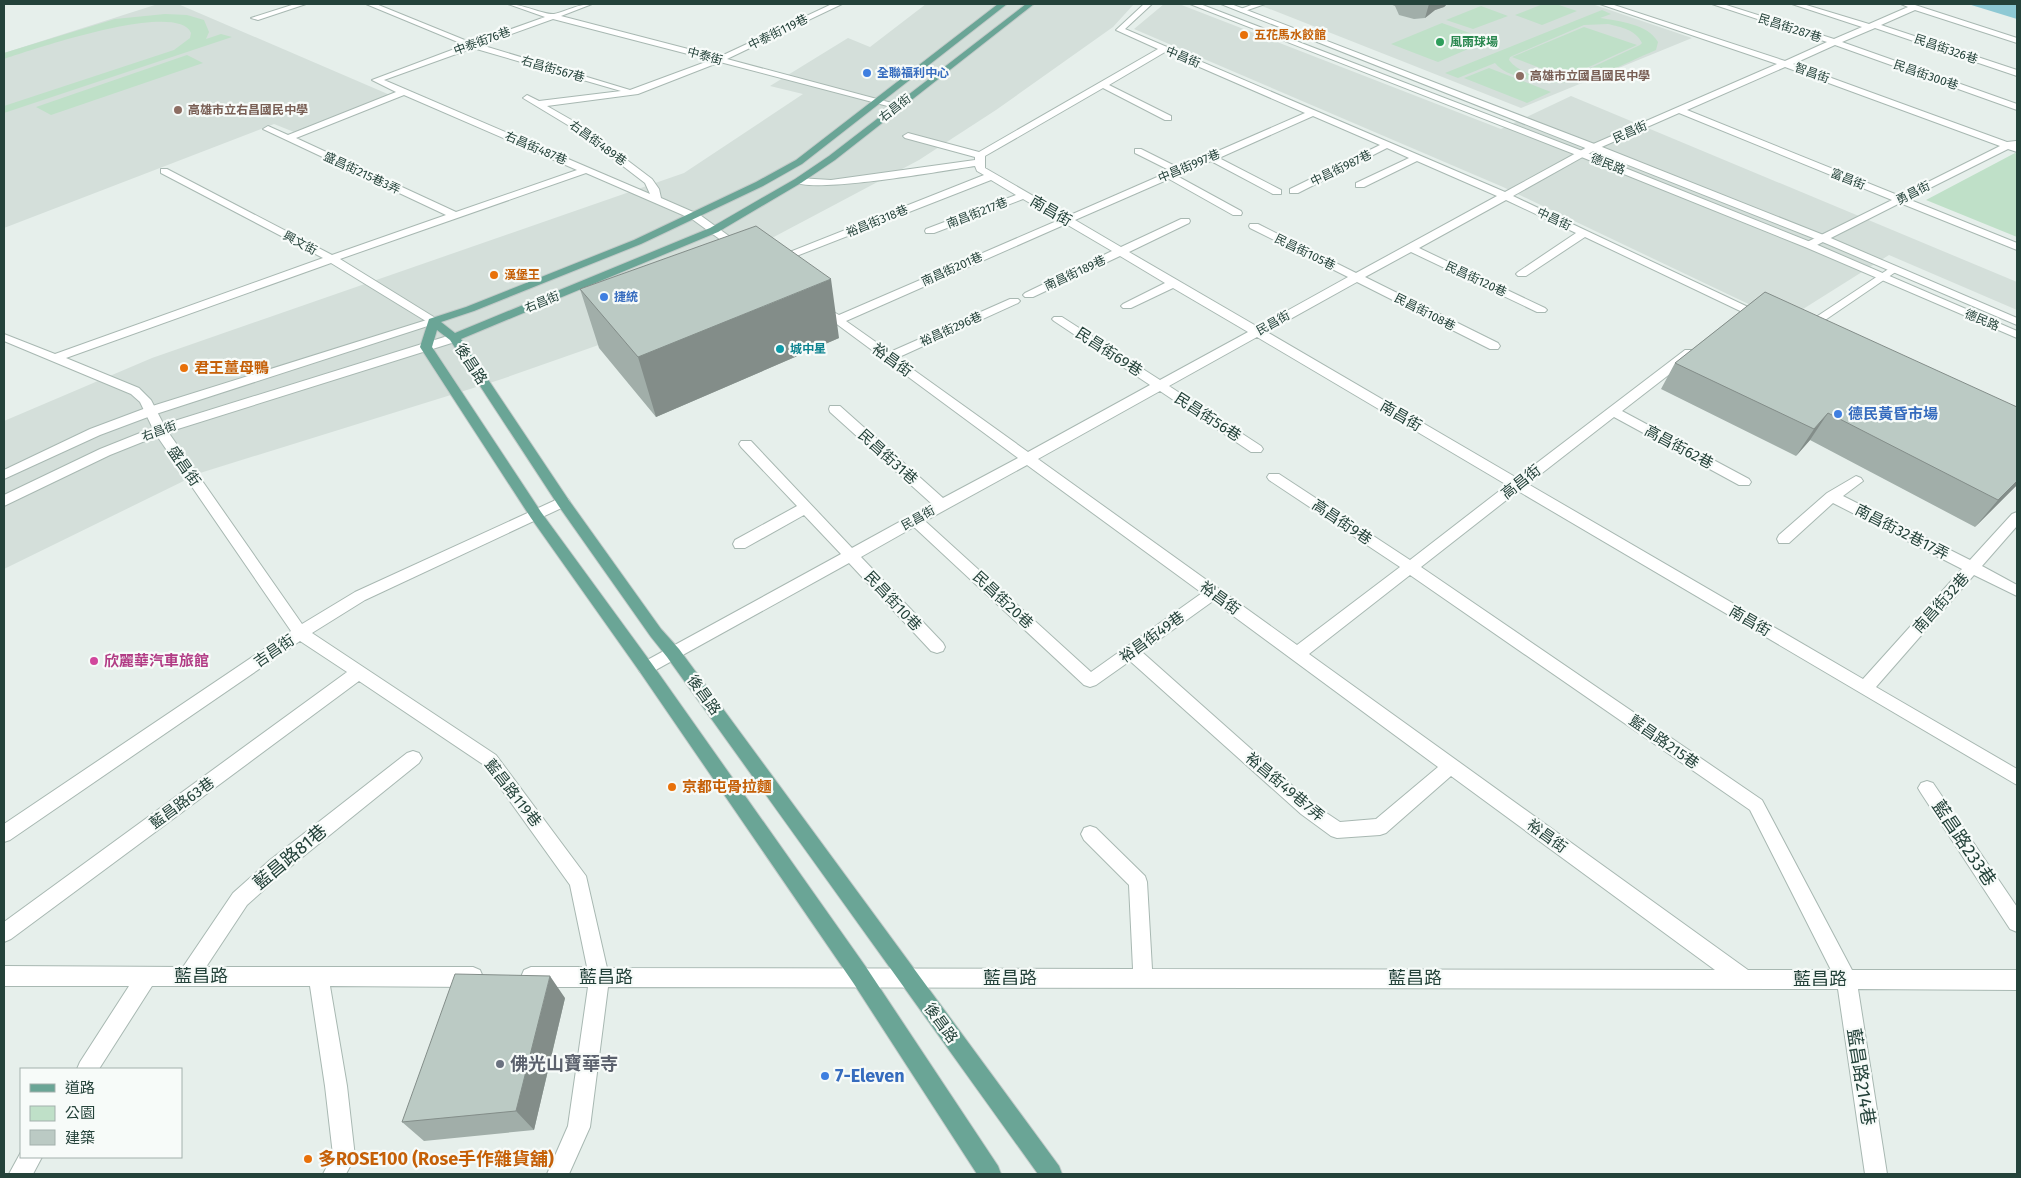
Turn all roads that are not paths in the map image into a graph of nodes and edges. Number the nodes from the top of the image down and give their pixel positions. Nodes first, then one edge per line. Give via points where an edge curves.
1 (302, 4) edge
2 (370, 4) edge
3 (512, 4) edge
4 (588, 4) edge
5 (838, 4) edge
6 (1003, 4) edge
7 (1030, 4) edge
8 (1148, 4) edge
9 (1194, 4) edge
10 (1225, 4) edge
11 (1261, 4) edge
12 (1604, 4) edge
13 (1716, 4) edge
14 (1796, 4) edge
15 (1904, 4) edge
16 (1915, 7) junction
17 (1242, 10) junction
18 (550, 16) junction
19 (255, 18) dead end
20 (1872, 26) junction
21 (2017, 41) edge
22 (1835, 42) junction
23 (471, 45) junction
24 (1165, 49) junction
25 (719, 60) junction
26 (1786, 64) junction
27 (2017, 72) edge
28 (376, 80) joint
29 (1103, 85) junction
30 (404, 92) junction
31 (635, 92) junction
32 (526, 98) dead end
33 (876, 101) junction
34 (539, 104) junction
35 (899, 106) junction
36 (2017, 107) edge
37 (1679, 110) junction
38 (1312, 113) junction
39 (1168, 118) dead end
40 (268, 130) dead end
41 (908, 136) dead end
42 (288, 138) junction
43 (1387, 145) junction
44 (2014, 145) edge
45 (1594, 147) junction
46 (1138, 151) dead end
47 (1582, 154) junction
48 (1210, 157) junction
49 (980, 158) junction
50 (1417, 158) junction
51 (586, 170) junction
52 (164, 171) dead end
53 (1173, 173) junction
54 (992, 176) junction
55 (798, 181) junction
56 (1360, 185) dead end
57 (1294, 191) dead end
58 (1277, 192) dead end
59 (1024, 195) junction
60 (1506, 196) junction
61 (656, 200) junction
62 (1898, 200) junction
63 (1237, 212) dead end
64 (456, 216) junction
65 (696, 217) junction
66 (1066, 219) junction
67 (1185, 221) dead end
68 (1254, 226) dead end
69 (714, 230) junction
70 (930, 231) dead end
71 (1584, 233) junction
72 (1822, 238) junction
73 (1809, 245) junction
74 (2017, 247) edge
75 (1410, 248) junction
76 (1120, 252) junction
77 (749, 256) edge
78 (332, 259) junction
79 (1893, 269) junction
80 (1522, 274) dead end
81 (778, 277) edge
82 (1357, 277) junction
83 (1882, 277) junction
84 (1174, 283) junction
85 (1029, 295) dead end
86 (808, 298) edge
87 (1014, 300) dead end
88 (1127, 306) dead end
89 (1745, 309) junction
90 (1542, 310) dead end
91 (1058, 318) dead end
92 (838, 320) junction
93 (433, 321) junction
94 (1730, 321) edge
95 (1772, 322) edge
96 (2017, 322) edge
97 (1257, 332) junction
98 (2017, 335) edge
99 (1802, 336) edge
100 (4, 337) edge
101 (454, 338) junction
102 (1699, 345) edge
103 (1494, 346) dead end
104 (426, 347) junction
105 (57, 357) junction
106 (888, 357) junction
107 (1160, 385) junction
108 (835, 409) dead end
109 (151, 411) junction
110 (1613, 411) junction
111 (160, 430) junction
112 (746, 444) dead end
113 (1256, 449) dead end
114 (1028, 458) junction
115 (4, 475) edge
116 (1274, 477) dead end
117 (1856, 481) dead end
118 (1744, 482) dead end
119 (1518, 485) junction
120 (1832, 496) junction
121 (4, 501) edge
122 (563, 502) junction
123 (942, 505) junction
124 (805, 508) junction
125 (536, 514) junction
126 (2017, 517) edge
127 (915, 520) junction
128 (1784, 540) dead end
129 (740, 544) dead end
130 (850, 555) junction
131 (1410, 567) junction
132 (1972, 568) junction
133 (2017, 591) edge
134 (1213, 593) junction
135 (300, 633) junction
136 (936, 647) dead end
137 (1131, 652) junction
138 (673, 653) junction
139 (1297, 654) junction
140 (646, 668) junction
141 (359, 672) junction
142 (1090, 681) joint
143 (1865, 688) junction
144 (413, 758) dead end
145 (1451, 766) junction
146 (2017, 778) edge
147 (1927, 788) dead end
148 (4, 834) edge
149 (1090, 834) dead end
150 (2017, 923) edge
151 (4, 933) edge
152 (4, 976) edge
153 (147, 976) junction
154 (188, 976) junction
155 (318, 976) junction
156 (598, 977) junction
157 (861, 977) junction
158 (908, 978) junction
159 (1143, 978) junction
160 (1744, 979) junction
161 (1846, 979) junction
162 (2017, 980) edge
163 (88, 1068) edge
164 (30, 1158) edge
165 (20, 1174) edge
166 (334, 1174) edge
167 (558, 1174) edge
168 (990, 1174) edge
169 (1051, 1174) edge
170 (1876, 1174) edge

1 - 19 street
2 - 23 street, 右昌街567巷
3 - 18 street, 中泰街
4 - 18 street, 中泰街76巷
5 - 25 street, 中泰街119巷
6 - 33 main road, 右昌街
7 - 35 main road, 右昌街
8 - 24 street, 中昌街 via 1120,30
9 - 47 street, 德民路
10 - 17 street, 德民路
11 - 17 street
12 - 26 street, 智昌街
13 - 22 street, 民昌街287巷
14 - 20 street, 民昌街326巷
15 - 16 street
16 - 20 street, 民昌街
16 - 21 street
17 - 45 street, 德民路
18 - 23 street, 中泰街76巷
18 - 25 street, 中泰街
20 - 22 street, 民昌街
20 - 27 street, 民昌街326巷
22 - 26 street, 民昌街
22 - 36 street, 民昌街300巷
23 - 28 street, 中泰街76巷
23 - 31 street, 右昌街567巷
24 - 29 street
24 - 38 street, 中昌街
25 - 31 street, 中泰街119巷
25 - 33 street, 中泰街
26 - 37 street, 民昌街
26 - 44 street, 智昌街
28 - 30 street, 右昌街487巷
29 - 39 street
29 - 49 street
30 - 42 street
30 - 51 street, 右昌街487巷
31 - 34 street, 中泰街119巷
32 - 34 street, 右昌街489巷
33 - 35 street, 中泰街
33 - 65 main road, 右昌街 via 799,162
34 - 61 street, 右昌街489巷 via 579,128 649,181
35 - 55 main road, 右昌街
37 - 45 street, 民昌街
37 - 62 street, 富昌街
38 - 43 street, 中昌街
38 - 48 street, 中昌街997巷
40 - 42 street, 盛昌街215巷3弄
41 - 49 street
42 - 64 street, 盛昌街215巷3弄
43 - 50 street, 中昌街
43 - 57 street, 中昌街987巷
44 - 62 street, 勇昌街
45 - 47 street, 民昌街
45 - 72 street, 德民路
46 - 53 street
47 - 60 street, 民昌街
47 - 73 street, 德民路
48 - 53 street, 中昌街997巷
48 - 58 street
49 - 54 street, 南昌街 via 980,169
49 - 55 street via 831,183
50 - 56 street
50 - 60 street, 中昌街
51 - 61 street, 右昌街487巷
51 - 64 street
52 - 78 street, 興文街
53 - 63 street
53 - 66 street, 中昌街997巷
54 - 59 street, 南昌街
54 - 81 street, 裕昌街318巷 via 764,266
55 - 69 main road, 右昌街
59 - 66 street, 南昌街
59 - 70 street, 南昌街217巷
60 - 71 street, 中昌街
60 - 75 street, 民昌街
61 - 65 street, 右昌街487巷
62 - 72 street, 勇昌街
62 - 74 street, 富昌街
64 - 78 street
65 - 69 street
65 - 93 main road, 右昌街
66 - 76 street, 南昌街
66 - 92 street, 南昌街201巷
67 - 76 street, 南昌街189巷
68 - 82 street, 民昌街105巷
69 - 77 street
69 - 101 main road, 右昌街
71 - 80 street
71 - 89 street, 中昌街
72 - 73 street, 勇昌街
72 - 79 street, 德民路
73 - 83 street, 德民路
75 - 82 street, 民昌街
75 - 90 street, 民昌街120巷
76 - 84 street, 南昌街
76 - 85 street, 南昌街189巷
78 - 93 street, 興文街
78 - 105 street
79 - 83 street
79 - 96 street, 德民路
82 - 97 street, 民昌街
82 - 103 street, 民昌街108巷
83 - 98 street, 德民路
83 - 99 street
84 - 88 street
84 - 97 street, 南昌街
86 - 92 street, 裕昌街
87 - 106 street, 裕昌街296巷
89 - 94 street
89 - 95 street, 中昌街
91 - 107 street, 民昌街69巷
92 - 106 street, 裕昌街
93 - 101 main road, 後昌路
93 - 104 main road
93 - 109 street, 右昌街
97 - 107 street, 民昌街
97 - 119 street, 南昌街
100 - 105 street, 盛昌街
101 - 104 street, 右昌街
101 - 122 main road, 後昌路
102 - 110 street, 高昌街
104 - 111 street, 右昌街
104 - 125 main road, 後昌路
105 - 109 street, 盛昌街 via 135,391
106 - 114 street, 裕昌街
107 - 113 street, 民昌街56巷
107 - 114 street, 民昌街
108 - 123 street, 民昌街31巷
109 - 111 street, 盛昌街
109 - 115 street, 右昌街 via 95,432
110 - 118 street, 高昌街62巷
110 - 119 street, 高昌街
111 - 121 street, 右昌街 via 105,452
111 - 135 street, 盛昌街
112 - 124 street, 民昌街10巷
114 - 123 street, 民昌街
114 - 134 street, 裕昌街
116 - 131 street, 高昌街9巷
117 - 120 street, 南昌街32巷17弄
119 - 131 street, 高昌街
119 - 143 street, 南昌街
120 - 128 street, 南昌街32巷17弄
120 - 132 street, 南昌街32巷17弄
122 - 125 street, 吉昌街
122 - 138 main road, 後昌路
123 - 127 street, 民昌街
124 - 129 street
124 - 130 street, 民昌街10巷
125 - 135 street, 吉昌街 via 360,596
125 - 140 main road, 後昌路
126 - 132 street, 南昌街32巷
127 - 130 street, 民昌街
127 - 142 street, 民昌街20巷
130 - 136 street, 民昌街10巷
130 - 138 street, 民昌街
131 - 139 street, 高昌街
131 - 161 street, 藍昌路215巷 via 1756,805
132 - 133 street, 南昌街32巷17弄
132 - 143 street, 南昌街32巷
134 - 137 street, 裕昌街49巷
134 - 139 street, 裕昌街
135 - 141 street, 藍昌路119巷
135 - 148 street, 吉昌街
137 - 142 street, 裕昌街49巷
137 - 145 street, 裕昌街49巷7弄 via 1307,809 1337,830 1380,827
138 - 140 street, 民昌街
138 - 158 main road, 後昌路
139 - 145 street, 裕昌街
140 - 157 main road, 後昌路
141 - 151 street, 藍昌路63巷
141 - 156 street, 藍昌路119巷 via 490,760 579,882
143 - 146 street, 南昌街
144 - 154 street, 藍昌路81巷 via 240,899
145 - 160 street, 裕昌街
147 - 150 street, 藍昌路233巷
149 - 159 street via 1138,882
152 - 153 street, 藍昌路
153 - 154 street, 藍昌路
153 - 163 street
154 - 155 street, 藍昌路
155 - 156 street, 藍昌路
155 - 166 street via 344,1157
156 - 157 street, 藍昌路
156 - 167 street, 藍昌路119巷 via 579,1127
157 - 158 street, 藍昌路
157 - 168 main road, 後昌路
158 - 159 street, 藍昌路
158 - 169 main road, 後昌路
159 - 160 street, 藍昌路
160 - 161 street, 藍昌路
161 - 162 street, 藍昌路
161 - 170 street, 藍昌路214巷
164 - 165 street

